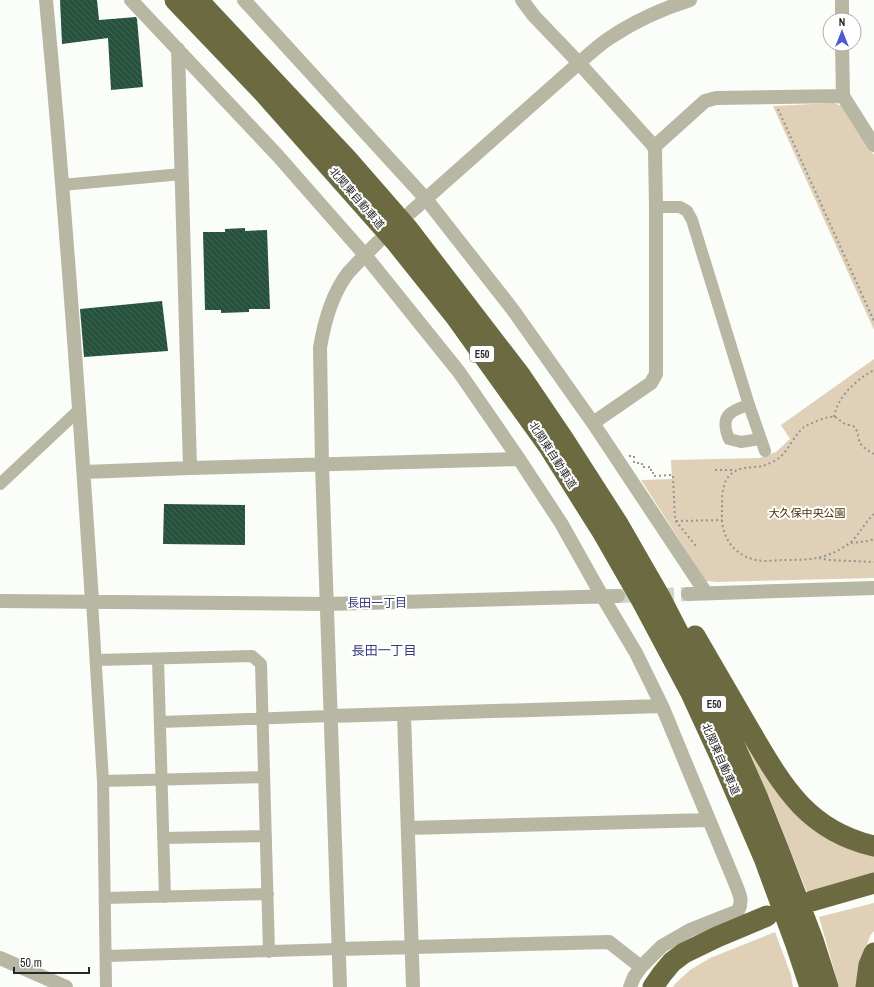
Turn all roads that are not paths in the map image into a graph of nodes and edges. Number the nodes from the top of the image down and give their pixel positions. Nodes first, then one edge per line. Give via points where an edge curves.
1 (46, 0) edge
2 (132, 0) edge
3 (175, 0) edge
4 (198, 0) edge
5 (244, 0) edge
6 (522, 0) edge
7 (690, 0) edge
8 (842, 0) edge
9 (842, 12) edge
10 (178, 49) junction
11 (842, 52) edge
12 (579, 63) junction
13 (843, 96) junction
14 (874, 145) edge
15 (654, 147) junction
16 (182, 174) junction
17 (62, 185) junction
18 (426, 199) junction
19 (656, 207) junction
20 (411, 212) dead end
21 (378, 242) dead end
22 (365, 255) junction
23 (749, 405) junction
24 (80, 410) junction
25 (593, 423) junction
26 (760, 439) junction
27 (564, 440) junction
28 (765, 451) dead end
29 (519, 459) junction
30 (322, 465) junction
31 (190, 468) junction
32 (84, 472) junction
33 (0, 484) edge
34 (874, 588) edge
35 (706, 593) junction
36 (688, 594) tunnel mouth
37 (602, 596) junction
38 (618, 596) tunnel mouth
39 (0, 600) edge
40 (92, 601) junction
41 (328, 604) junction
42 (158, 659) junction
43 (96, 660) junction
44 (662, 706) junction
45 (404, 714) junction
46 (331, 716) junction
47 (263, 718) junction
48 (160, 722) junction
49 (720, 756) junction
50 (264, 777) junction
51 (162, 780) junction
52 (103, 781) junction
53 (709, 820) junction
54 (408, 828) junction
55 (266, 836) junction
56 (163, 838) junction
57 (874, 846) edge
58 (874, 883) edge
59 (874, 892) edge
60 (268, 894) junction
61 (164, 897) junction
62 (105, 898) junction
63 (412, 948) junction
64 (339, 949) junction
65 (270, 952) junction
66 (874, 953) edge
67 (106, 956) junction
68 (0, 958) edge
69 (641, 967) junction
70 (66, 987) edge
71 (106, 987) edge
72 (340, 987) edge
73 (413, 987) edge
74 (630, 987) edge
75 (653, 987) edge
76 (664, 987) edge
77 (798, 987) edge
78 (810, 987) edge
79 (828, 987) edge
80 (866, 987) edge

1 - 17 street
2 - 10 street
3 - 49 highway, 北関東自動車道 / E50 via 263,92 395,241 455,316 549,447 603,533 646,607 691,693
4 - 27 highway, 北関東自動車道 / E50 via 408,228 520,375
5 - 18 street
6 - 12 street
7 - 12 street via 662,9 638,21 607,40
8 - 9 street
10 - 16 street
10 - 22 street via 278,156
11 - 13 street
12 - 15 street
12 - 18 street
13 - 14 street
13 - 15 street via 716,98 705,101
15 - 19 street
16 - 17 street
16 - 31 street
17 - 24 street
18 - 20 street
18 - 25 street via 513,310
19 - 23 street via 680,207 692,220
19 - 25 street via 656,374 651,383
21 - 22 street
22 - 29 street via 459,372
22 - 30 street via 348,274 336,294 323,330 320,348
23 - 26 street
23 - 26 street via 730,413 725,420 726,431 729,439 741,442
24 - 32 street
24 - 33 street
25 - 35 street
26 - 28 street
27 - 57 highway via 625,521 784,786 811,816 848,838
27 - 79 highway, 北関東自動車道 / E50 via 618,524 660,597 708,690 779,851
29 - 30 street
29 - 37 street via 561,523
30 - 31 street
30 - 41 street
31 - 32 street
32 - 40 street
34 - 35 street
35 - 36 street
37 - 38 street
37 - 41 street
37 - 44 street via 636,653
39 - 40 street
40 - 41 street
40 - 43 street
41 - 46 street
42 - 43 street
42 - 47 street via 252,656 261,664
42 - 48 street
43 - 52 street
44 - 45 street
44 - 53 street
45 - 46 street
45 - 54 street
46 - 47 street
46 - 64 street
47 - 48 street
47 - 50 street
48 - 51 street
49 - 77 highway via 733,807 756,859 787,947
49 - 78 highway, 北関東自動車道 / E50 via 764,858
50 - 51 street
50 - 55 street
51 - 52 street
51 - 56 street
52 - 62 street
53 - 54 street
53 - 69 street via 741,898 741,906 738,911 690,930 662,946
54 - 63 street
55 - 56 street
55 - 60 street
56 - 61 street
58 - 59 highway via 813,905
60 - 61 street
60 - 65 street
61 - 62 street
62 - 67 street
63 - 64 street
63 - 69 street via 609,942
63 - 73 street
64 - 65 street
64 - 72 street
65 - 67 street
66 - 80 highway via 869,965
67 - 71 street
68 - 70 street
69 - 74 street
75 - 76 highway via 672,962 684,953 717,937 768,921 691,960 677,971

